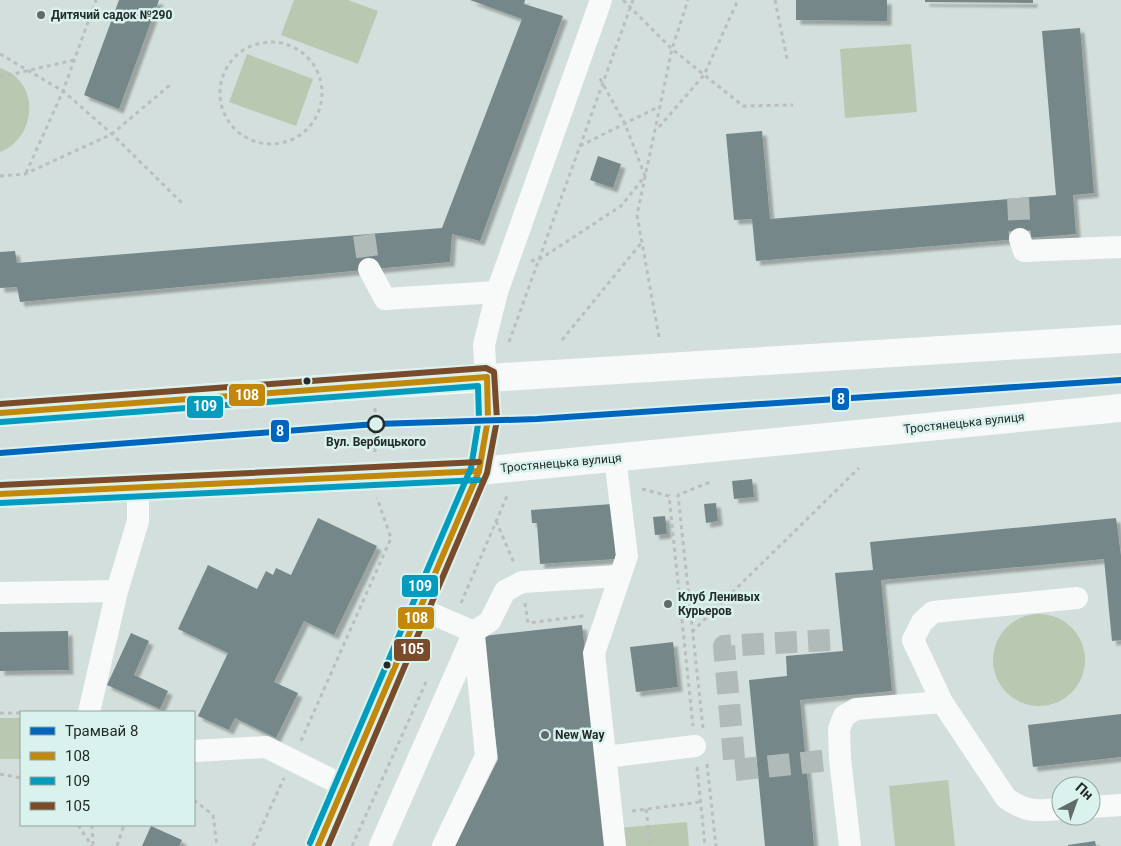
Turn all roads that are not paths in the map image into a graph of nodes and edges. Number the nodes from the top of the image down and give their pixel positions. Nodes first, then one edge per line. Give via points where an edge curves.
1 (601, 0) edge
2 (1020, 239) dead end
3 (1121, 247) edge
4 (369, 270) tunnel mouth
5 (497, 292) junction
6 (1121, 339) edge
7 (487, 377) junction
8 (1121, 408) edge
9 (0, 413) edge
10 (615, 458) junction
11 (479, 471) junction
12 (138, 488) junction
13 (0, 494) edge
14 (620, 576) junction
15 (117, 591) junction
16 (0, 593) edge
17 (1077, 598) dead end
18 (421, 609) junction
19 (474, 632) junction
20 (942, 702) junction
21 (88, 711) edge
22 (702, 745) road end
23 (195, 751) edge
24 (606, 757) junction
25 (344, 786) junction
26 (1101, 808) edge
27 (1121, 809) edge
28 (1051, 810) edge
29 (318, 846) edge
30 (380, 846) edge
31 (443, 846) edge
32 (615, 846) edge
33 (850, 846) edge

1 - 5 street
2 - 3 street via 1024,251
4 - 5 street via 385,298
5 - 7 street via 484,345
6 - 7 main road
7 - 9 main road
7 - 11 street via 488,419
8 - 10 main road, Тростянецька вулиця
10 - 11 main road, Тростянецька вулиця
10 - 14 street via 627,556
11 - 12 main road, Тростянецька вулиця
11 - 18 street
12 - 13 main road, Тростянецька вулиця
12 - 15 street via 138,521
14 - 19 street via 522,582 505,591 490,621
14 - 24 street via 594,653
15 - 16 street
15 - 21 street
17 - 20 street via 933,612 922,622 913,640
18 - 19 street
18 - 25 street
19 - 30 street
19 - 31 street via 486,756
20 - 28 street via 1006,798 1020,808
20 - 33 street via 856,708 844,716 839,729 840,758
22 - 24 street
23 - 25 street via 266,747
24 - 32 street
25 - 29 street
26 - 27 street

